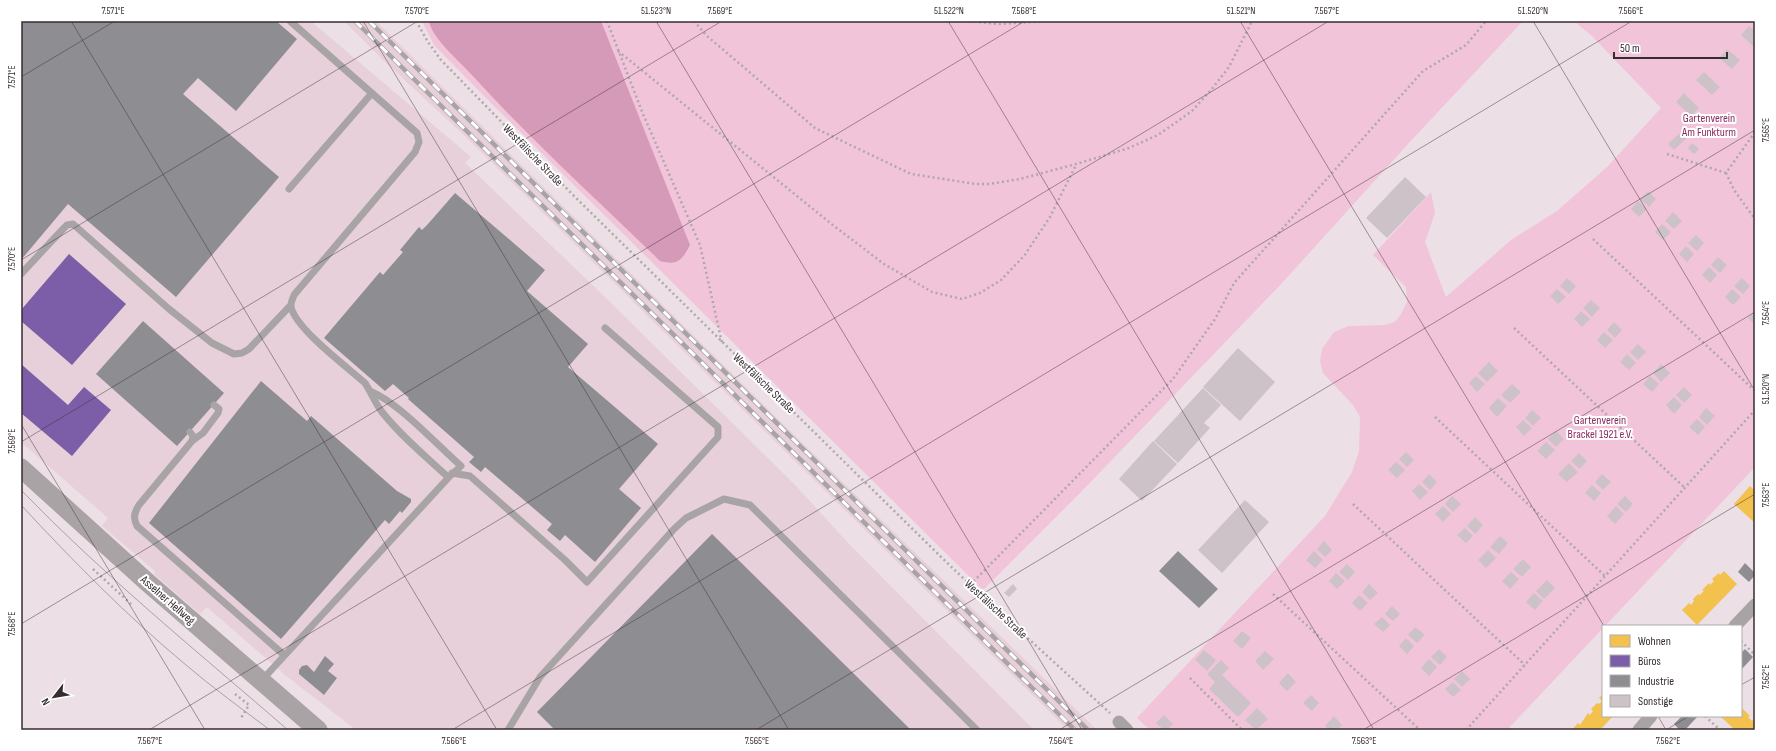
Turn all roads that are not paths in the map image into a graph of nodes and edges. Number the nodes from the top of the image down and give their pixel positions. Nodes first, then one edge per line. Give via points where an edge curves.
1 (290, 21) edge
2 (372, 93) junction
3 (289, 189) dead end
4 (21, 274) edge
5 (291, 305) junction
6 (605, 328) dead end
7 (372, 392) junction
8 (214, 405) dead end
9 (190, 432) dead end
10 (192, 441) junction
11 (21, 468) edge
12 (450, 475) junction
13 (1755, 605) edge
14 (1736, 625) edge
15 (284, 655) junction
16 (261, 681) junction
17 (1650, 717) edge
18 (318, 730) edge
19 (508, 730) edge
20 (976, 730) edge
21 (1638, 730) edge

1 - 2 lane
2 - 3 lane
2 - 5 lane via 417,133 419,142 415,152 294,295
4 - 5 lane via 67,225 73,224 169,309 212,343 234,354 248,349
5 - 7 lane via 294,316 304,328
6 - 12 lane via 718,427 718,437 587,582 470,476
7 - 12 lane via 392,423
7 - 12 lane via 397,408 460,466
8 - 10 lane via 219,409 218,413
9 - 10 lane via 193,436
10 - 15 lane via 139,505 134,520 137,526
11 - 16 main road, Asselner Hellweg
12 - 15 lane
13 - 14 street
15 - 16 lane
16 - 18 main road, Asselner Hellweg
17 - 21 street
19 - 20 lane via 540,677 671,532 686,518 724,499 750,505

